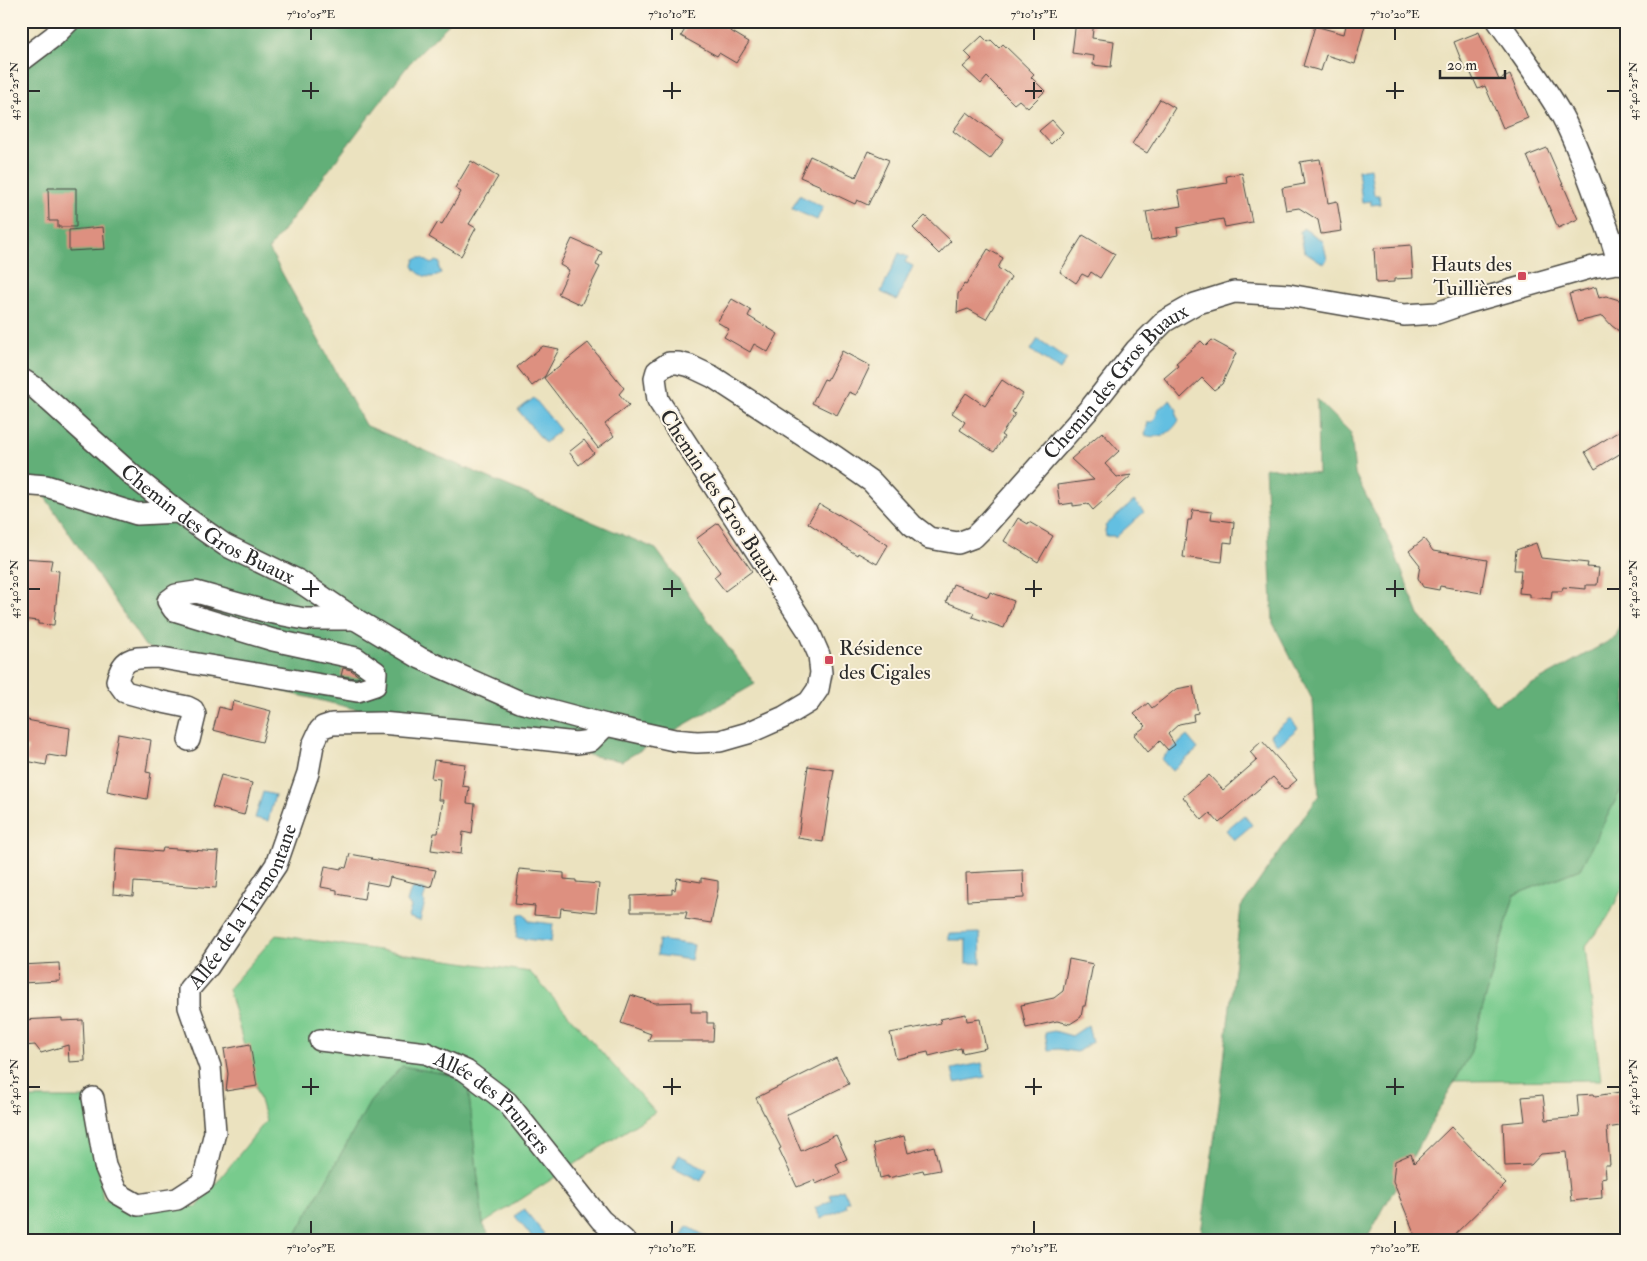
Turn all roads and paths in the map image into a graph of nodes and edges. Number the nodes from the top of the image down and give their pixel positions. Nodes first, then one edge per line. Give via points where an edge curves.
1 (69, 21) edge
2 (1498, 21) edge
3 (21, 61) edge
4 (1622, 263) edge
5 (21, 378) edge
6 (21, 484) edge
7 (178, 512) junction
8 (355, 620) junction
9 (606, 725) junction
10 (189, 740) dead end
11 (320, 1040) dead end
12 (93, 1098) dead end
13 (624, 1240) edge

1 - 3 street
2 - 4 street via 1563,118
4 - 9 street, Chemin des Gros Buaux via 1556,277 1437,313 1404,315 1289,295 1234,292 1195,304 1165,322 1136,350 1092,406 988,523 974,537 958,544 929,538 912,525 872,482 713,377 690,366 669,363 657,371 658,400 809,632 819,655 821,673 818,689 809,702 748,733 720,741 674,740
5 - 7 street, Chemin des Gros Buaux
6 - 7 street via 46,486 137,514
7 - 8 street, Chemin des Gros Buaux via 225,545 299,581
8 - 9 street, Chemin des Gros Buaux via 420,658 520,702
8 - 10 street via 305,619 196,592 176,595 168,601 174,610 273,640 356,658 376,672 375,685 357,691 156,657 132,658 120,669 117,681 125,692 192,710 195,715
9 - 12 street, Allée de la Tramontane via 590,741 576,743 388,724 323,727 313,745 308,773 276,865 208,967 189,989 189,1008 210,1067 215,1132 203,1182 177,1199 138,1205 117,1193 105,1166
11 - 13 street, Allée des Pruniers via 426,1053 466,1071 507,1102 601,1220

